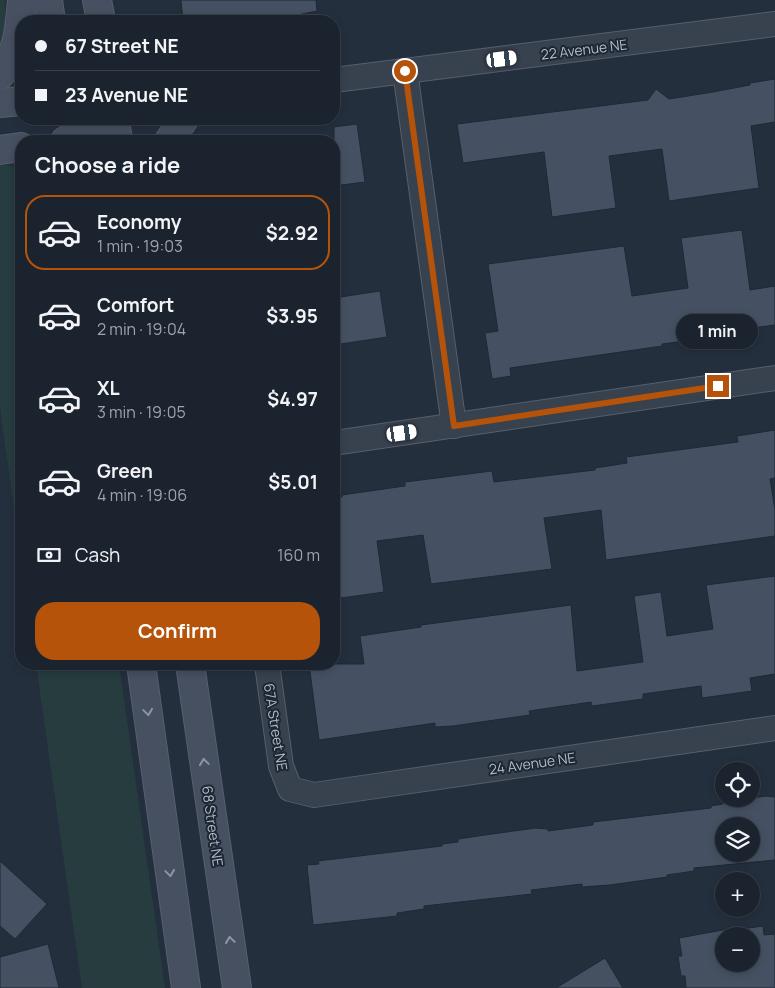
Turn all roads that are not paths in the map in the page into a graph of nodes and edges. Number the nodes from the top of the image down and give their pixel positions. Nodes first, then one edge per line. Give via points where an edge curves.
1 (22, 0) edge
2 (48, 0) edge
3 (97, 0) edge
4 (20, 15) edge
5 (50, 15) edge
6 (100, 15) edge
7 (775, 24) edge
8 (15, 45) edge
9 (405, 71) junction
10 (0, 75) edge
11 (340, 79) edge
12 (15, 102) edge
13 (0, 103) edge
14 (90, 125) edge
15 (76, 135) edge
16 (15, 148) edge
17 (0, 150) edge
18 (775, 378) edge
19 (454, 426) junction
20 (340, 442) edge
21 (142, 670) edge
22 (191, 670) edge
23 (267, 670) edge
24 (775, 728) edge
25 (290, 789) joint
26 (186, 988) edge
27 (237, 988) edge

1 - 4 main road
2 - 5 main road
3 - 6 main road
7 - 9 street, 22 Avenue NE
8 - 10 main road via 12,58
9 - 11 street, 22 Avenue NE
9 - 19 street
12 - 13 main road
14 - 15 main road
16 - 17 main road
18 - 19 street
19 - 20 street
21 -> 26 main road
27 -> 22 main road, 68 Street NE
23 - 25 street, 67A Street NE via 281,766
24 - 25 street, 24 Avenue NE via 314,795

